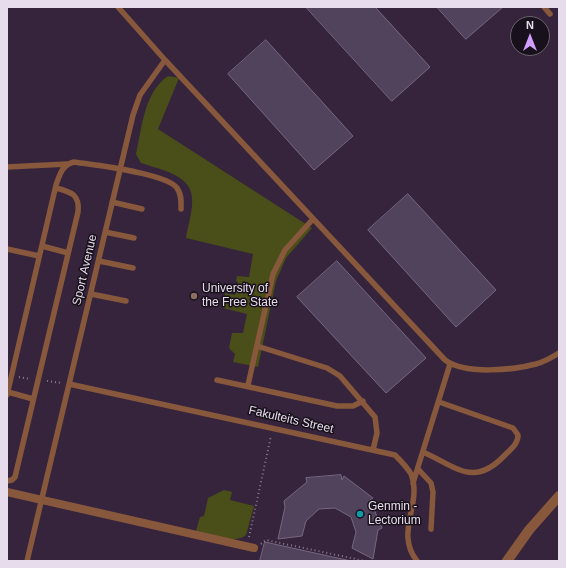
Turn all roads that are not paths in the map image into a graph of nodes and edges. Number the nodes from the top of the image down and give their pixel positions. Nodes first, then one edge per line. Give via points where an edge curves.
1 (118, 7) edge
2 (544, 7) edge
3 (550, 14) dead end
4 (165, 60) junction
5 (67, 164) junction
6 (7, 167) edge
7 (120, 169) junction
8 (56, 188) junction
9 (112, 202) junction
10 (142, 209) dead end
11 (181, 209) dead end
12 (313, 219) junction
13 (105, 232) junction
14 (134, 238) dead end
15 (42, 246) junction
16 (7, 249) edge
17 (68, 252) junction
18 (39, 256) junction
19 (99, 261) junction
20 (133, 268) dead end
21 (91, 294) junction
22 (126, 301) dead end
23 (257, 346) junction
24 (559, 353) edge
25 (450, 364) junction
26 (9, 376) edge
27 (217, 380) dead end
28 (69, 384) junction
29 (248, 385) junction
30 (7, 393) edge
31 (33, 399) junction
32 (363, 401) junction
33 (439, 402) junction
34 (373, 450) junction
35 (423, 452) junction
36 (418, 469) junction
37 (7, 481) edge
38 (413, 483) junction
39 (7, 492) edge
40 (559, 496) edge
41 (42, 499) junction
42 (431, 529) dead end
43 (251, 547) road end
44 (27, 561) edge
45 (417, 561) edge
46 (507, 561) edge

1 - 4 lane
2 - 3 lane
4 - 7 lane, Sport Avenue via 140,95 132,115
4 - 12 lane
5 - 6 lane
5 - 7 lane via 74,162
5 - 8 lane via 62,169
7 - 9 lane, Sport Avenue
7 - 11 lane via 167,180 181,195
8 - 15 lane
8 - 17 lane via 71,192 79,204
9 - 10 lane
9 - 13 lane, Sport Avenue
12 - 23 lane via 285,250 273,274
12 - 25 lane
13 - 14 lane
13 - 19 lane, Sport Avenue
15 - 17 lane
15 - 18 lane
16 - 18 lane
17 - 31 lane
18 - 26 lane
19 - 20 lane
19 - 21 lane, Sport Avenue
21 - 22 lane
21 - 28 lane, Sport Avenue
23 - 29 lane
23 - 32 lane via 333,371
24 - 25 lane via 538,363 518,368 489,369
25 - 33 lane
26 - 30 lane
27 - 29 lane
28 - 34 lane, Fakulteits Street
28 - 41 lane, Sport Avenue
29 - 32 lane via 346,407
30 - 31 lane
31 - 37 lane via 15,476
32 - 34 lane via 375,417 377,426
33 - 35 lane
33 - 35 lane via 513,428 518,435 517,442 495,466 475,474
34 - 38 lane, Fakulteits Street via 395,455 411,474
35 - 36 lane
36 - 38 lane
36 - 42 lane via 431,483 433,492
38 - 45 lane, Fakulteits Street via 414,494 407,540
39 - 41 street
40 - 46 street via 529,530
41 - 43 street
41 - 44 lane, Sport Avenue

